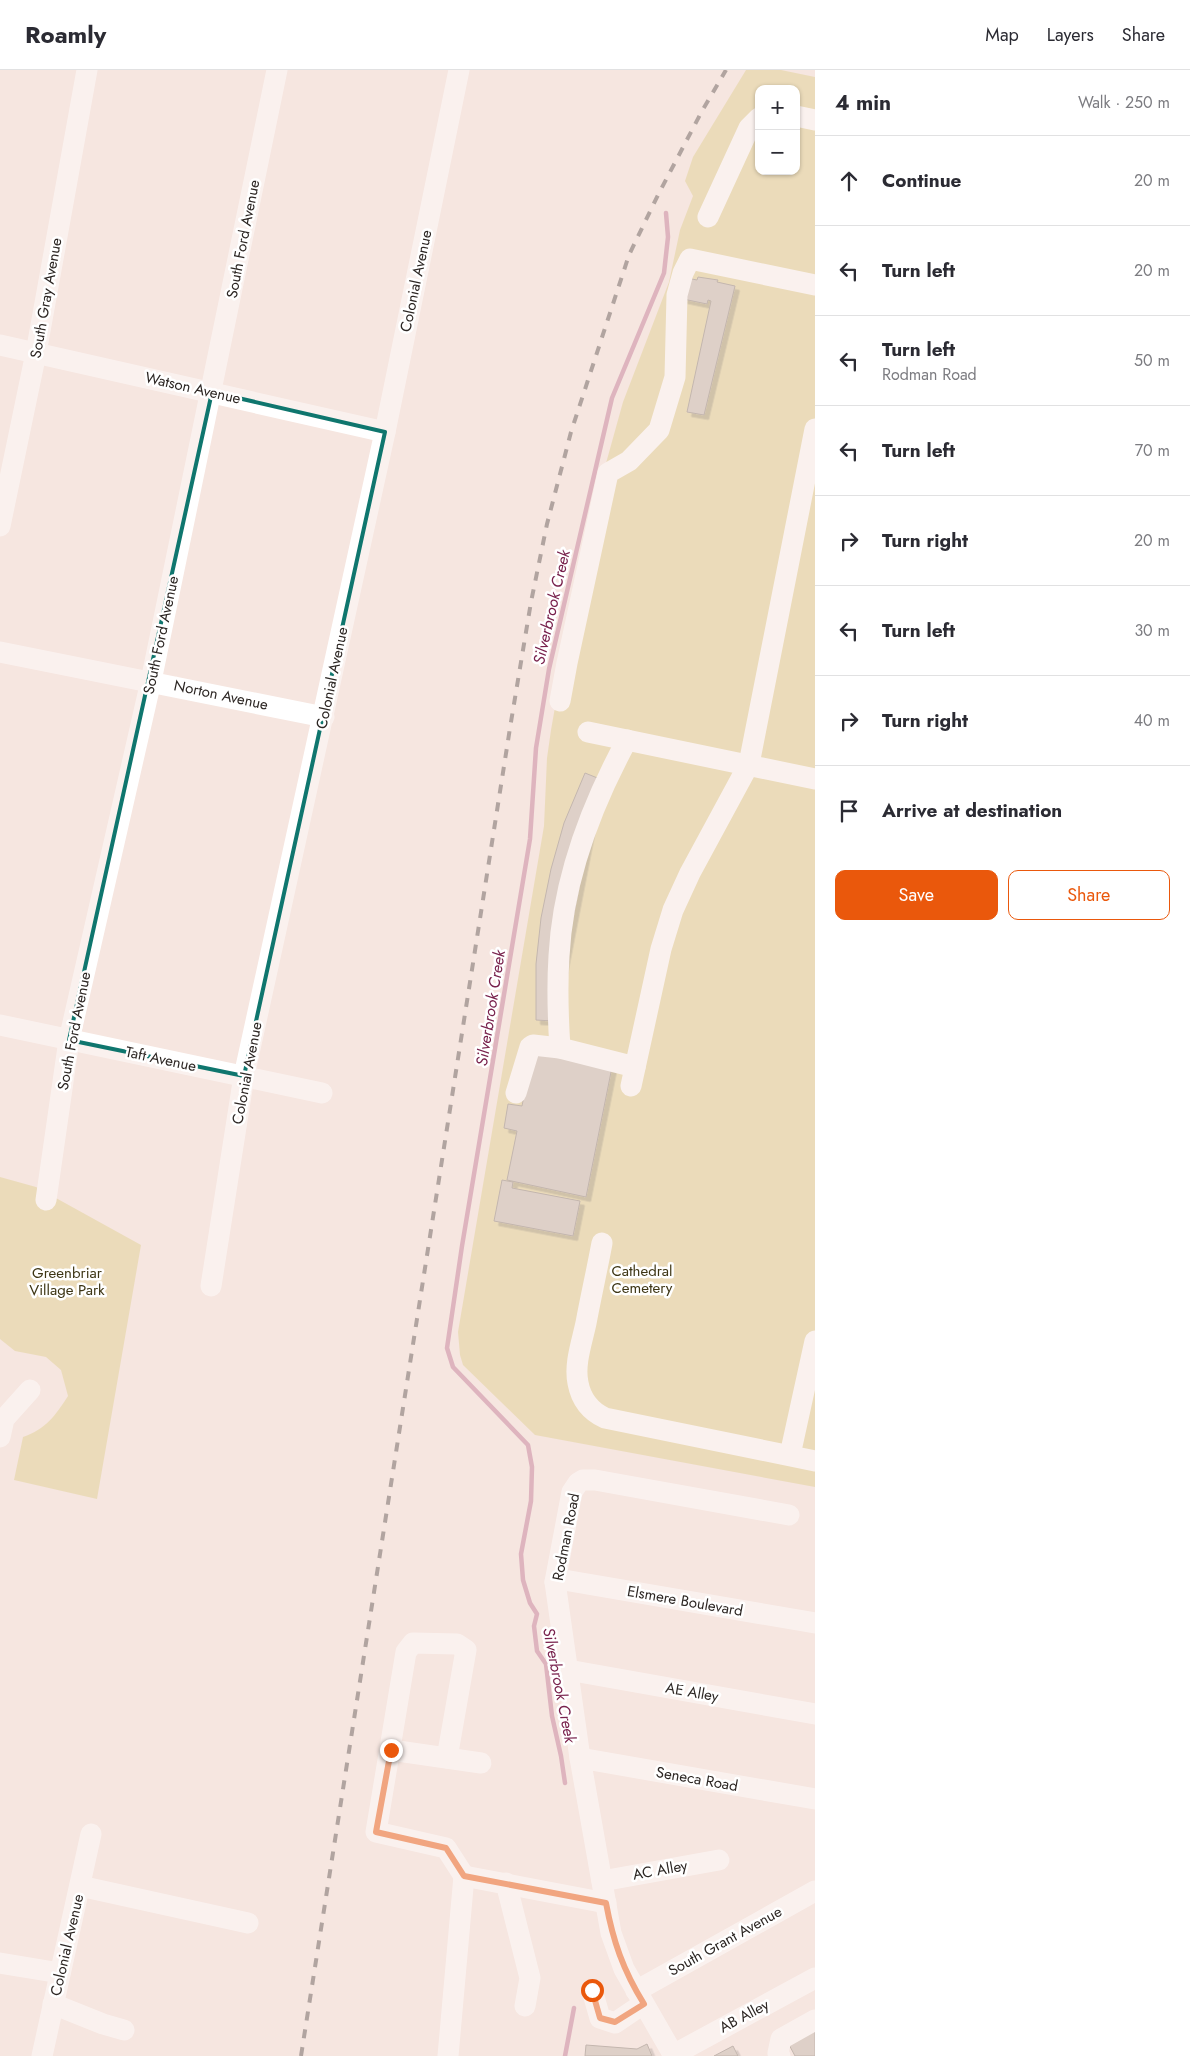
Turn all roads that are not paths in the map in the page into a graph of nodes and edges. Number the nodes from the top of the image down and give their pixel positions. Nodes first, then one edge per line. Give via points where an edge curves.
1 (88, 70) edge
2 (277, 70) edge
3 (459, 70) edge
4 (800, 117) edge
5 (815, 120) edge
6 (755, 122) edge
7 (708, 217) dead end
8 (815, 285) edge
9 (0, 345) edge
10 (36, 352) junction
11 (212, 392) junction
12 (815, 429) edge
13 (385, 432) junction
14 (0, 526) edge
15 (0, 652) edge
16 (151, 681) junction
17 (560, 701) dead end
18 (324, 716) junction
19 (588, 732) dead end
20 (627, 740) junction
21 (749, 764) junction
22 (815, 779) edge
23 (0, 1025) edge
24 (69, 1040) junction
25 (560, 1048) junction
26 (244, 1076) junction
27 (322, 1093) dead end
28 (516, 1093) dead end
29 (46, 1200) dead end
30 (602, 1243) dead end
31 (211, 1286) dead end
32 (815, 1341) edge
33 (30, 1390) dead end
34 (0, 1437) edge
35 (790, 1455) junction
36 (815, 1461) edge
37 (789, 1515) dead end
38 (555, 1582) junction
39 (815, 1624) edge
40 (568, 1670) junction
41 (815, 1714) edge
42 (391, 1750) junction
43 (447, 1758) junction
44 (580, 1758) junction
45 (481, 1762) dead end
46 (815, 1800) edge
47 (91, 1834) dead end
48 (719, 1860) dead end
49 (464, 1876) junction
50 (602, 1881) junction
51 (506, 1883) junction
52 (80, 1886) junction
53 (815, 1891) edge
54 (606, 1903) junction
55 (248, 1923) dead end
56 (0, 1962) edge
57 (60, 1973) junction
58 (815, 1978) edge
59 (592, 1990) dead end
60 (640, 1997) junction
61 (53, 2004) junction
62 (525, 2006) dead end
63 (815, 2020) edge
64 (124, 2030) dead end
65 (674, 2055) edge
66 (42, 2056) edge
67 (448, 2056) edge
68 (780, 2056) edge

1 - 10 street, South Gray Avenue
2 - 11 street, South Ford Avenue
3 - 13 street, Colonial Avenue
4 - 5 street
6 - 7 street via 749,128
8 - 17 street via 690,259 677,295 675,377 659,430 629,461 608,474
9 - 10 street, Watson Avenue
10 - 11 street, Watson Avenue
10 - 14 street, South Gray Avenue
11 - 13 street, Watson Avenue
11 - 16 street, South Ford Avenue
12 - 21 street
13 - 18 street, Colonial Avenue
15 - 16 street, Norton Avenue
16 - 18 street, Norton Avenue
16 - 24 street, South Ford Avenue
18 - 26 street, Colonial Avenue
19 - 20 street
20 - 21 street
20 - 25 street via 590,818 570,886 559,956
21 - 22 street
21 - 25 street via 673,910 661,949 633,1076
23 - 24 street, Taft Avenue
24 - 26 street, Taft Avenue
24 - 29 street, South Ford Avenue
25 - 28 street via 538,1044 530,1047
26 - 27 street, Taft Avenue
26 - 31 street, Colonial Avenue
30 - 35 street via 577,1361 578,1382 588,1406 605,1418
32 - 35 street
33 - 34 street via 4,1419
35 - 36 street
37 - 38 street, Rodman Road via 583,1480 572,1492
38 - 39 street, Elsmere Boulevard via 564,1580
38 - 40 street, Rodman Road
40 - 41 street, AE Alley
40 - 44 street, Rodman Road
42 - 43 street
42 - 43 street via 406,1652 413,1643 457,1644 466,1650
42 - 49 street via 376,1832 446,1848
43 - 45 street
44 - 46 street, Seneca Road
44 - 50 street, Rodman Road
47 - 52 street, Colonial Avenue
48 - 50 street, AC Alley
49 - 51 street
49 - 67 street
50 - 54 street, Rodman Road
51 - 54 street
51 - 62 street via 530,1978
52 - 55 street
52 - 57 street, Colonial Avenue
53 - 60 street, South Grant Avenue
54 - 60 street, Rodman Road via 611,1933 624,1968
56 - 57 street
57 - 61 street, Colonial Avenue
58 - 65 street, AB Alley
59 - 60 street, South Grant Avenue via 600,2018 615,2022
60 - 65 street, Rodman Road
61 - 64 street
61 - 66 street, Colonial Avenue
63 - 68 street via 780,2039

